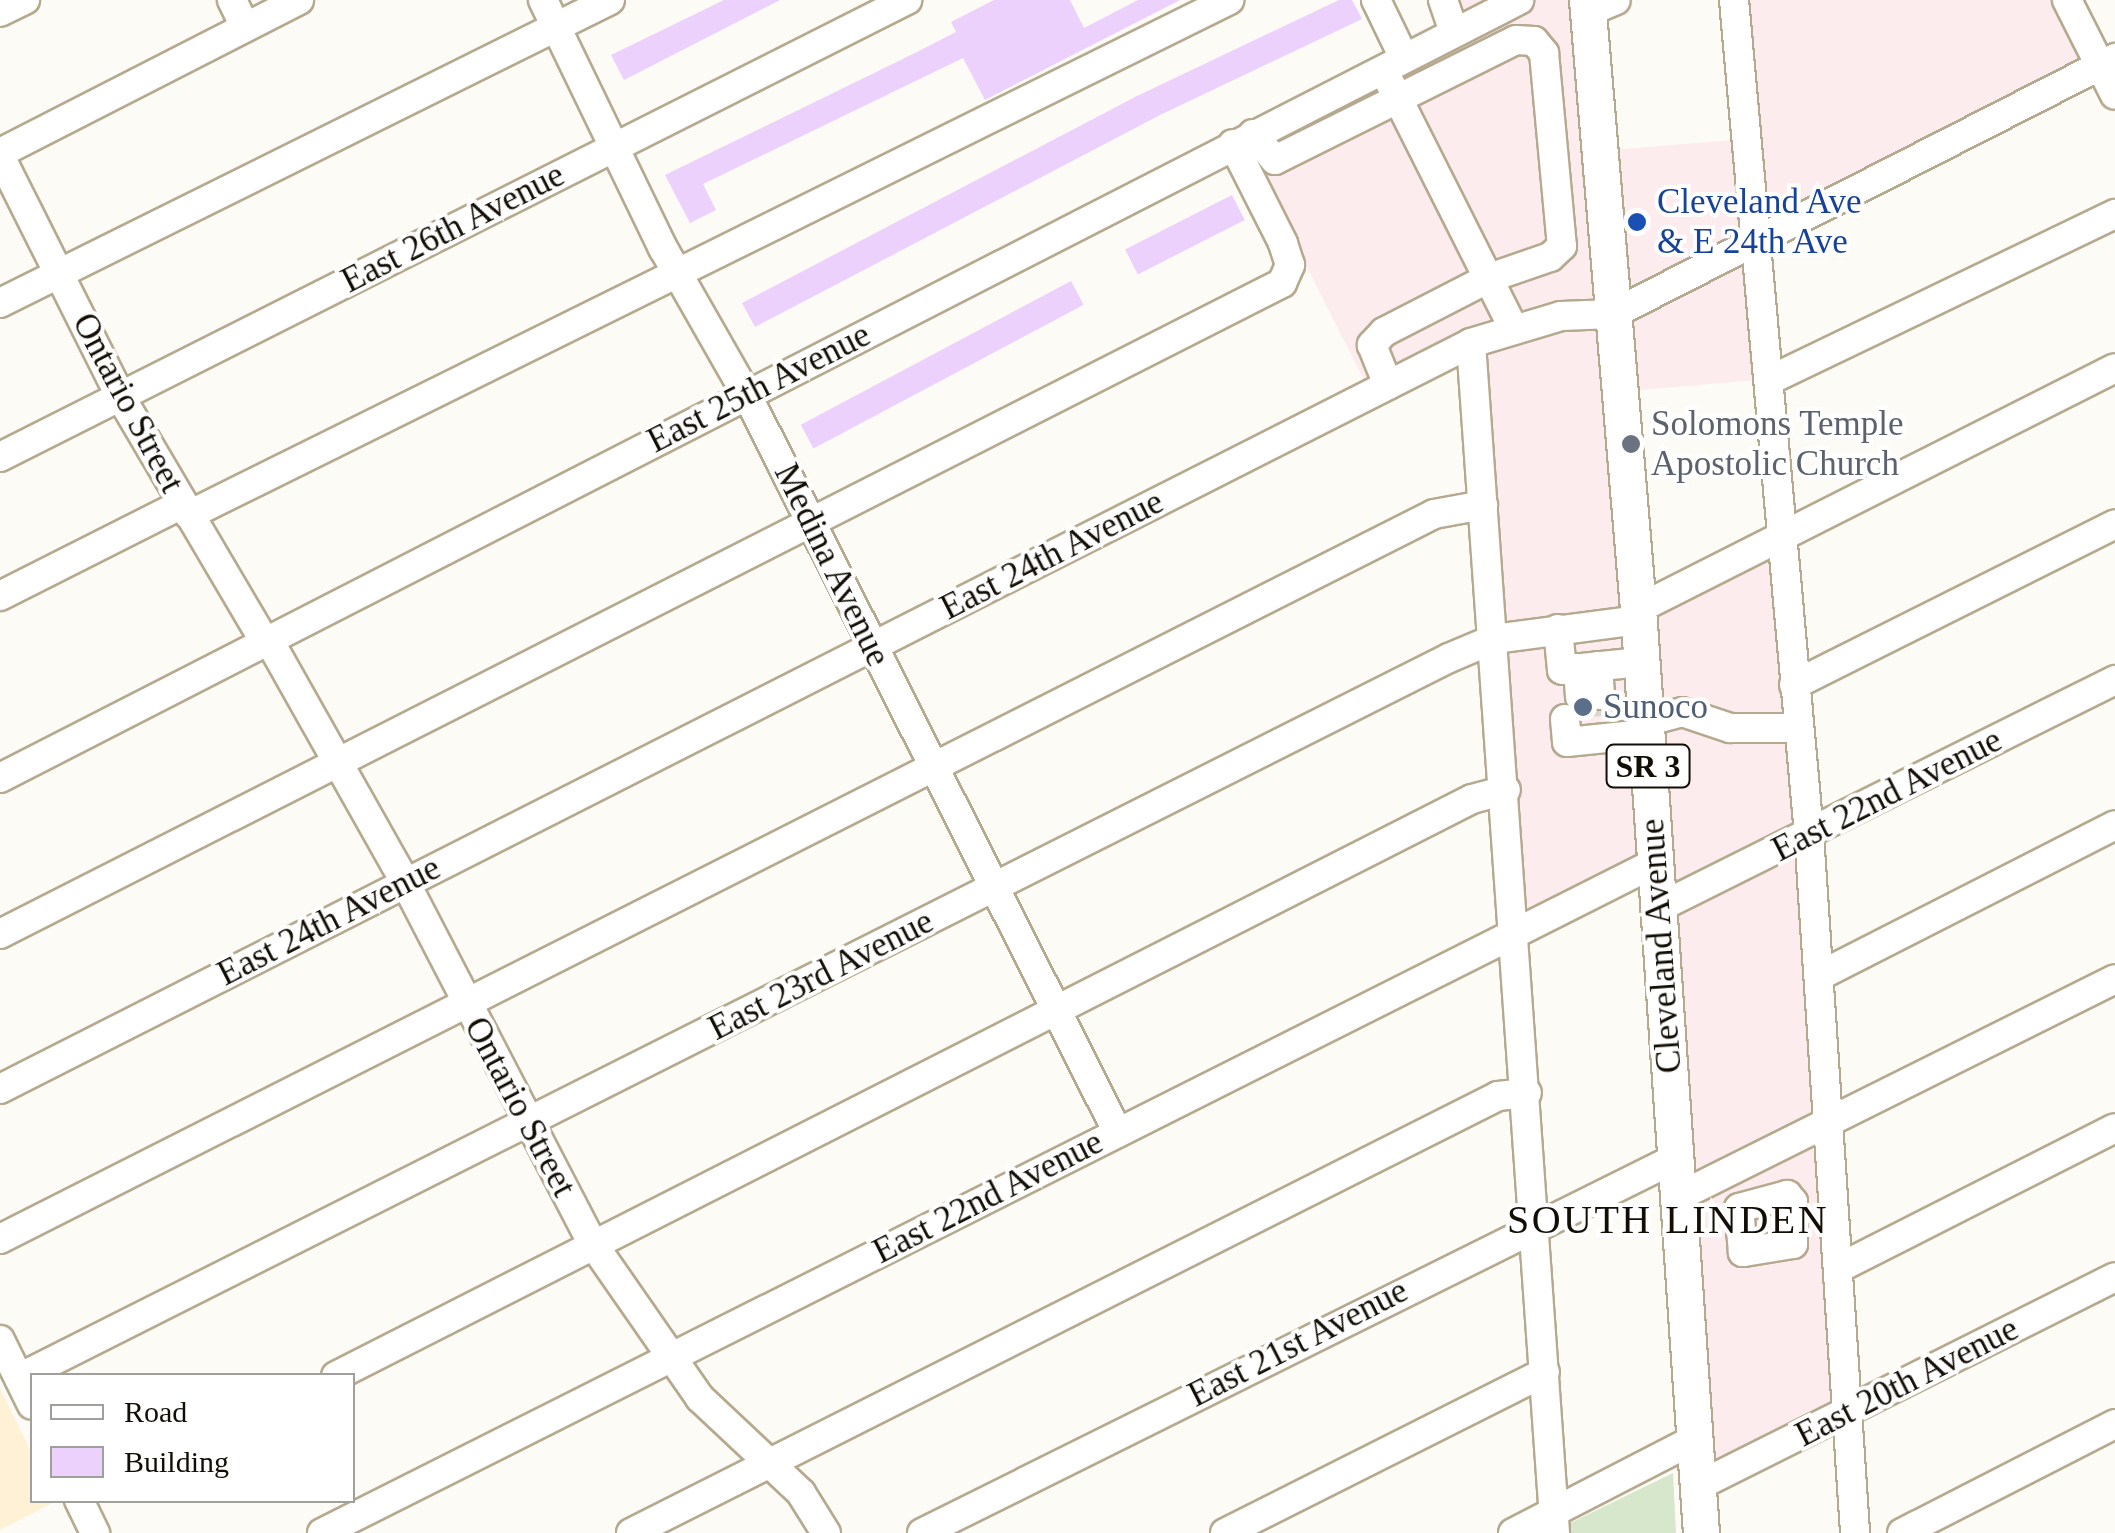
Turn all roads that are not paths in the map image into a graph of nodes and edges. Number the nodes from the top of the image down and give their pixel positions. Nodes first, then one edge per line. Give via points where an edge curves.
1 (25, 0) edge
2 (232, 0) edge
3 (299, 0) edge
4 (543, 0) edge
5 (610, 0) edge
6 (906, 0) edge
7 (1228, 0) edge
8 (1376, 0) edge
9 (1443, 0) edge
10 (1519, 0) edge
11 (1734, 0) edge
12 (2067, 0) edge
13 (1597, 4) edge
14 (0, 12) edge
15 (1465, 19) edge
16 (245, 27) junction
17 (557, 28) junction
18 (2108, 62) edge
19 (1393, 63) junction
20 (2115, 95) edge
21 (1398, 99) junction
22 (1243, 139) junction
23 (617, 146) junction
24 (0, 154) edge
25 (1600, 160) junction
26 (1555, 168) junction
27 (2115, 214) edge
28 (1752, 242) junction
29 (58, 273) junction
30 (678, 274) junction
31 (1490, 278) junction
32 (0, 303) edge
33 (1613, 314) junction
34 (1514, 330) junction
35 (1471, 343) junction
36 (2115, 368) edge
37 (1770, 380) junction
38 (1388, 385) junction
39 (747, 394) junction
40 (120, 396) junction
41 (0, 457) edge
42 (1483, 505) junction
43 (185, 510) junction
44 (810, 522) junction
45 (2115, 524) edge
46 (1780, 538) junction
47 (0, 596) edge
48 (1638, 614) junction
49 (1558, 629) junction
50 (1494, 639) junction
51 (268, 643) junction
52 (872, 646) junction
53 (1641, 662) junction
54 (2115, 680) edge
55 (1794, 684) junction
56 (1584, 702) junction
57 (1645, 728) junction
58 (1798, 728) junction
59 (338, 762) junction
60 (934, 766) junction
61 (0, 778) edge
62 (1506, 790) junction
63 (2115, 825) edge
64 (1809, 834) junction
65 (1655, 864) junction
66 (405, 882) junction
67 (996, 888) junction
68 (1658, 908) junction
69 (1517, 930) junction
70 (0, 934) edge
71 (1819, 976) junction
72 (2115, 978) edge
73 (466, 1004) junction
74 (1057, 1012) junction
75 (0, 1089) edge
76 (1527, 1093) junction
77 (1830, 1123) junction
78 (526, 1125) junction
79 (2115, 1128) edge
80 (1117, 1132) junction
81 (1676, 1158) junction
82 (1748, 1164) junction
83 (1678, 1197) junction
84 (1762, 1201) dead end
85 (1535, 1222) junction
86 (0, 1238) edge
87 (593, 1244) junction
88 (1839, 1268) junction
89 (2115, 1277) edge
90 (0, 1340) edge
91 (670, 1358) junction
92 (1545, 1372) junction
93 (342, 1373) edge
94 (20, 1378) junction
95 (30, 1400) edge
96 (1849, 1411) junction
97 (2115, 1424) edge
98 (1695, 1439) junction
99 (768, 1463) junction
100 (1698, 1486) junction
101 (84, 1503) edge
102 (1555, 1523) edge
103 (95, 1533) edge
104 (322, 1533) edge
105 (631, 1533) edge
106 (826, 1533) edge
107 (922, 1533) edge
108 (1225, 1533) edge
109 (1513, 1533) edge
110 (1702, 1533) edge
111 (1854, 1533) edge
112 (1902, 1533) edge

1 - 14 street
2 - 16 street
3 - 16 street
4 - 17 street, Medina Avenue
5 - 17 street
6 - 23 street, East 26th Avenue
7 - 30 street
8 - 19 street
9 - 15 street
10 - 15 street, East 25th Avenue
11 - 28 street
12 - 18 street
13 - 25 main road, Cleveland Avenue / SR 3
15 - 19 street, East 25th Avenue
16 - 24 street
17 - 23 street, Medina Avenue
17 - 29 street
18 - 20 street
18 - 28 street, East 24th Avenue
19 - 21 street
19 - 22 street, East 25th Avenue
21 - 22 street via 1274,160
21 - 26 street via 1516,40 1534,41 1544,53
21 - 31 street
22 - 39 street, East 25th Avenue
22 - 44 street via 1290,265 1282,283
23 - 30 street, Medina Avenue
23 - 40 street, East 26th Avenue
24 - 29 street, Ontario Street
25 - 26 street
25 - 33 main road, Cleveland Avenue / SR 3
26 - 31 street via 1560,250
27 - 37 street
28 - 33 street, East 24th Avenue
28 - 37 street
29 - 32 street
29 - 40 street, Ontario Street
30 - 39 street, Medina Avenue
30 - 43 street
31 - 34 street
31 - 38 street via 1377,338 1373,354
33 - 34 street, East 24th Avenue via 1561,316
33 - 48 main road, Cleveland Avenue / SR 3
34 - 35 street, East 24th Avenue
35 - 38 street, East 24th Avenue
35 - 42 street
36 - 46 street, East 23rd Avenue
37 - 46 street
38 - 52 street, East 24th Avenue
39 - 44 street, Medina Avenue
39 - 51 street, East 25th Avenue
40 - 41 street, East 26th Avenue
40 - 43 street, Ontario Street
42 - 50 street
42 - 60 street via 1434,514
43 - 47 street
43 - 51 street, Ontario Street
44 - 52 street, Medina Avenue
44 - 59 street
45 - 55 street
46 - 48 street, East 23rd Avenue
46 - 55 street
48 - 49 street, East 23rd Avenue
48 - 53 main road, Cleveland Avenue / SR 3
49 - 50 street, East 23rd Avenue
49 - 56 street
50 - 62 street
50 - 67 street, East 23rd Avenue
51 - 59 street, Ontario Street
51 - 61 street, East 25th Avenue
52 - 60 street, Medina Avenue
52 - 66 street, East 24th Avenue
53 - 56 street
53 - 57 main road, Cleveland Avenue / SR 3
54 - 64 street, East 22nd Avenue
55 - 58 street
56 - 57 street
57 - 58 street via 1682,712 1730,728
57 - 65 main road, Cleveland Avenue / SR 3
58 - 64 street
59 - 66 street, Ontario Street
59 - 70 street
60 - 67 street, Medina Avenue
60 - 73 street
62 - 69 street
62 - 74 street via 1472,799
63 - 71 street
64 - 68 street, East 22nd Avenue
64 - 71 street
65 - 68 main road, Cleveland Avenue / SR 3
65 - 69 street, East 22nd Avenue
66 - 73 street, Ontario Street
66 - 75 street, East 24th Avenue
67 - 74 street, Medina Avenue
67 - 78 street, East 23rd Avenue
68 - 81 main road, Cleveland Avenue / SR 3
69 - 76 street
69 - 80 street, East 22nd Avenue
71 - 77 street
72 - 77 street
73 - 78 street, Ontario Street
73 - 86 street
74 - 80 street, Medina Avenue
74 - 87 street
76 - 85 street
76 - 99 street via 1498,1096
77 - 82 street
77 - 88 street
78 - 87 street, Ontario Street
78 - 94 street, East 23rd Avenue
79 - 88 street
80 - 91 street, East 22nd Avenue
81 - 83 main road, Cleveland Avenue / SR 3
81 - 85 street, East 21st Avenue
82 - 83 street
82 - 84 street
83 - 98 main road, Cleveland Avenue / SR 3
85 - 92 street
85 - 107 street, East 21st Avenue
87 - 91 street, Ontario Street
87 - 93 street
88 - 96 street
89 - 96 street, East 20th Avenue
90 - 94 street
91 - 99 street, Ontario Street via 700,1398
91 - 104 street, East 22nd Avenue
92 - 102 street
92 - 108 street
94 - 95 street
96 - 100 street, East 20th Avenue
96 - 111 street
97 - 112 street
98 - 100 main road, Cleveland Avenue / SR 3
98 - 102 street
99 - 105 street
99 - 106 street, Ontario Street via 801,1493
100 - 110 main road, Cleveland Avenue / SR 3
101 - 103 street
102 - 109 street

